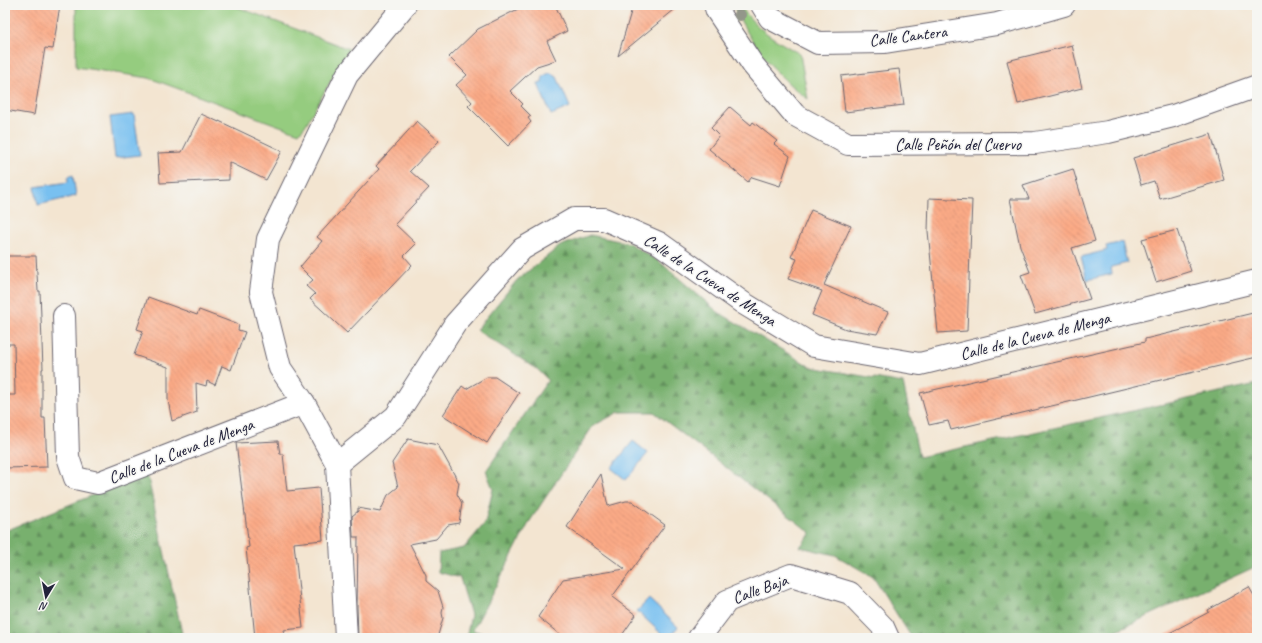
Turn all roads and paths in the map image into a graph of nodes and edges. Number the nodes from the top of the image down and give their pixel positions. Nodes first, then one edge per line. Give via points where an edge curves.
1 (406, 5) edge
2 (715, 5) edge
3 (762, 5) edge
4 (1064, 5) edge
5 (1257, 86) edge
6 (1257, 282) edge
7 (64, 316) dead end
8 (304, 403) junction
9 (337, 464) junction
10 (346, 638) edge
11 (699, 638) edge
12 (888, 638) edge

1 - 8 street via 347,75 268,239 261,292 280,368
2 - 5 street, Calle Peñón del Cuervo via 753,65 795,115 848,144 1035,143 1115,131 1173,116
3 - 4 street, Calle Cantera via 770,18 818,43 885,42 997,24
6 - 9 street, Calle de la Cueva de Menga via 920,364 814,346 743,303 659,243 604,219 574,219 522,249 455,324 396,416
7 - 8 street, Calle de la Cueva de Menga via 68,457 75,478 98,483
8 - 9 street
9 - 10 street
11 - 12 street, Calle Baja via 727,601 791,575 850,593 883,627

